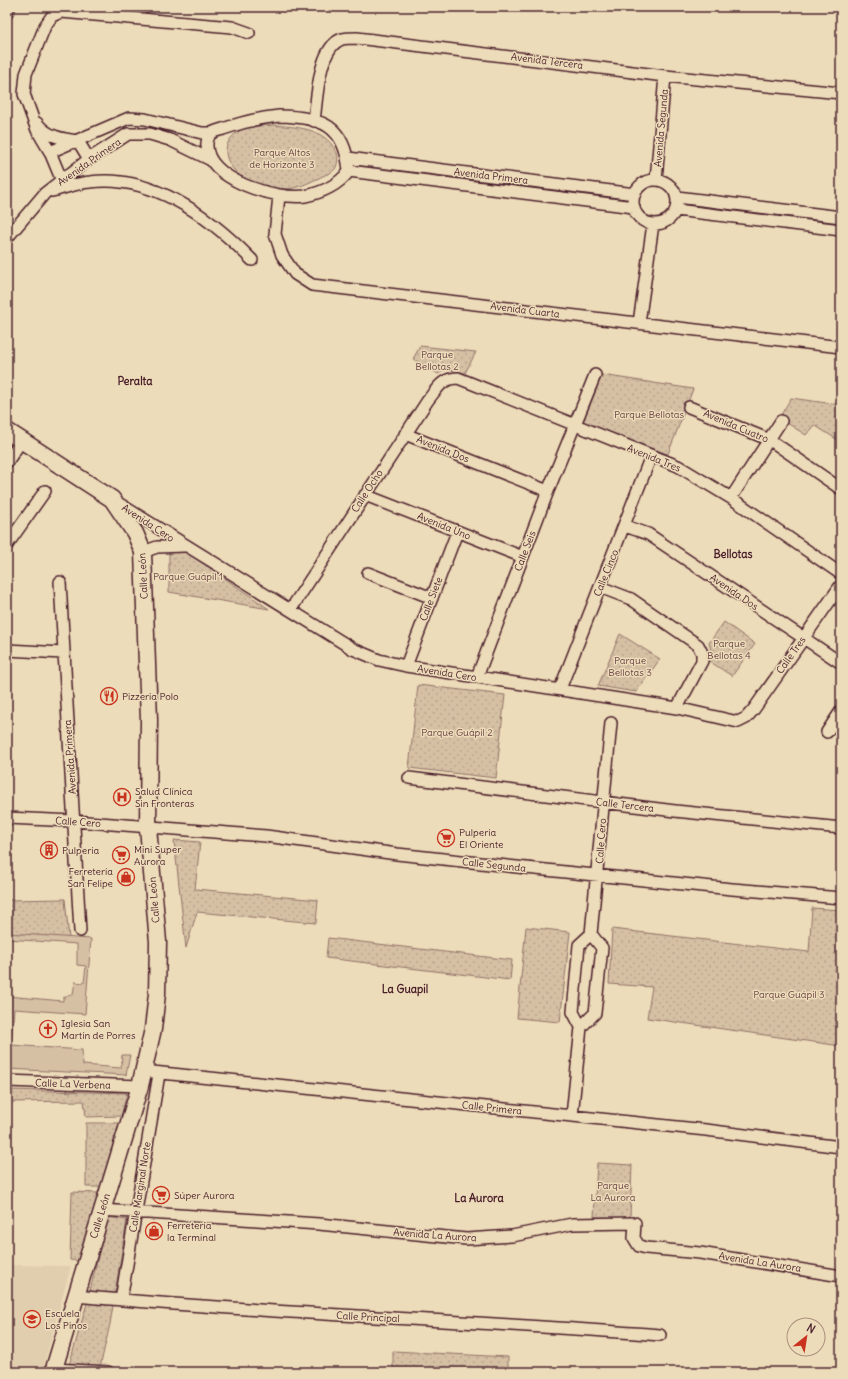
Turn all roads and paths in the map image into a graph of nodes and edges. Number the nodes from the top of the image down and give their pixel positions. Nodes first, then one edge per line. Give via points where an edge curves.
1 (250, 33) dead end
2 (666, 76) junction
3 (841, 93) edge
4 (30, 113) junction
5 (314, 120) junction
6 (211, 133) junction
7 (78, 141) junction
8 (50, 152) junction
9 (348, 158) junction
10 (88, 159) junction
11 (211, 160) junction
12 (349, 171) junction
13 (656, 180) junction
14 (62, 181) junction
15 (45, 193) junction
16 (634, 194) junction
17 (279, 196) junction
18 (677, 197) junction
19 (634, 207) junction
20 (676, 210) junction
21 (841, 217) edge
22 (653, 224) junction
23 (841, 230) edge
24 (7, 238) edge
25 (252, 260) dead end
26 (639, 323) junction
27 (841, 347) edge
28 (596, 375) dead end
29 (449, 378) joint
30 (689, 407) dead end
31 (781, 421) dead end
32 (574, 425) junction
33 (7, 431) edge
34 (405, 434) junction
35 (22, 440) junction
36 (770, 440) junction
37 (651, 456) junction
38 (7, 462) edge
39 (841, 489) edge
40 (45, 491) dead end
41 (548, 491) junction
42 (365, 495) junction
43 (731, 498) junction
44 (112, 500) junction
45 (625, 526) junction
46 (457, 532) junction
47 (7, 545) edge
48 (184, 546) junction
49 (143, 552) junction
50 (523, 557) junction
51 (368, 573) dead end
52 (841, 574) edge
53 (60, 582) dead end
54 (841, 585) edge
55 (600, 587) junction
56 (432, 598) junction
57 (291, 609) junction
58 (803, 638) junction
59 (7, 650) edge
60 (63, 653) junction
61 (841, 663) edge
62 (406, 666) junction
63 (477, 677) junction
64 (560, 690) junction
65 (677, 708) junction
66 (841, 711) edge
67 (738, 722) joint
68 (611, 723) dead end
69 (827, 732) dead end
70 (409, 778) dead end
71 (604, 802) junction
72 (7, 818) edge
73 (74, 821) junction
74 (148, 827) junction
75 (841, 828) edge
76 (598, 874) junction
77 (841, 898) edge
78 (80, 931) dead end
79 (591, 934) junction
80 (581, 1027) junction
81 (159, 1074) junction
82 (141, 1078) junction
83 (7, 1081) edge
84 (572, 1116) junction
85 (841, 1147) edge
86 (101, 1210) junction
87 (136, 1213) junction
88 (841, 1276) edge
89 (76, 1296) junction
90 (121, 1300) junction
91 (660, 1335) dead end
92 (53, 1371) edge
93 (107, 1372) edge

1 - 4 street via 232,27 61,12 52,16 45,26 26,74 24,94
2 - 3 street, Avenida Tercera
2 - 5 street, Avenida Tercera via 357,38 341,39 331,47 323,59
2 - 13 street, Avenida Segunda
4 - 7 street via 46,132 62,139
4 - 8 street
5 - 6 street, Avenida Primera via 293,116 260,118 242,121
5 - 9 street, Avenida Primera via 336,132 342,140
6 - 7 street, Avenida Primera via 129,118
6 - 11 street via 206,152
7 - 8 street, Avenida Primera
7 - 10 street
8 - 14 street
9 - 12 street, Avenida Primera
9 - 16 street, Avenida Primera
10 - 11 street, Avenida Primera via 128,134 150,134 184,146
10 - 14 street, Avenida Primera
11 - 17 street, Avenida Primera via 224,173 239,182 264,193
12 - 17 street, Avenida Primera via 344,179 322,191 305,196
12 - 19 street, Avenida Primera
13 - 16 street via 643,184
13 - 18 street via 665,182 673,188
14 - 15 street, Avenida Primera
15 - 24 street, Avenida Primera
15 - 25 street via 89,182 121,182 139,186 180,203 218,228
16 - 19 street
17 - 26 street, Avenida Cuarta via 275,234 282,255 295,274 312,284
18 - 20 street
18 - 21 street
19 - 22 street via 641,218
20 - 22 street via 662,223
20 - 23 street
22 - 26 street
26 - 27 street, Avenida Cuarta
28 - 32 street, Calle Seis
29 - 32 street, Avenida Tres via 458,378
29 - 34 street, Calle Ocho via 428,400
30 - 36 street, Avenida Cuatro
31 - 36 street
32 - 37 street, Avenida Tres
32 - 41 street, Calle Seis
33 - 35 main road, Calle León
34 - 41 street, Avenida Dos
34 - 42 street, Calle Ocho
35 - 38 street
35 - 44 main road, Calle León
36 - 39 street, Avenida Cuatro
36 - 43 street
37 - 43 street, Avenida Tres via 678,466
37 - 45 street, Calle Cinco
40 - 47 street
41 - 50 street, Calle Seis
42 - 46 street, Avenida Uno
42 - 57 street, Calle Ocho
43 - 52 street, Avenida Tres
44 - 48 street, Avenida Cero
44 - 49 main road, Calle León via 135,533
45 - 55 street, Calle Cinco
45 - 58 street, Avenida Dos via 648,534
46 - 50 street, Avenida Uno
46 - 56 street, Calle Siete
48 - 49 street, Avenida Cero via 157,547
48 - 57 street, Avenida Cero
49 - 74 main road, Calle León via 149,720
50 - 63 street, Calle Seis
51 - 56 street
53 - 60 street, Avenida Primera
54 - 58 street, Calle Tres
55 - 64 street, Calle Cinco
55 - 65 street via 631,599 698,645 702,661
56 - 62 street, Calle Siete
57 - 62 street, Avenida Cero via 353,649 379,660
58 - 61 street, Avenida Dos
58 - 67 street, Calle Tres via 754,709
59 - 60 street
60 - 73 street, Avenida Primera
62 - 63 street, Avenida Cero
63 - 64 street, Avenida Cero
64 - 65 street, Avenida Cero
65 - 67 street, Avenida Cero
66 - 69 street
68 - 71 street, Calle Cero
70 - 71 street, Calle Tercera
71 - 75 street, Calle Tercera
71 - 76 street, Calle Cero
72 - 73 street, Calle Cero
73 - 74 street, Calle Cero
73 - 78 street, Avenida Primera
74 - 76 street, Calle Segunda via 266,836 404,855
74 - 82 main road, Calle León via 158,942 157,994 153,1029
76 - 77 street, Calle Segunda
76 - 79 street, Calle Cero
79 - 80 street via 579,945 572,1012
79 - 80 street via 602,948 595,1013
80 - 84 street
81 - 82 street, Calle Primera
81 - 84 street, Calle Primera
81 - 87 street, Calle Marginal Norte
82 - 83 street, Calle La Verbena
82 - 86 main road, Calle León
84 - 85 street, Calle Primera
86 - 87 street, Avenida La Aurora
86 - 89 main road, Calle León
87 - 88 street, Avenida La Aurora via 319,1224 466,1239 512,1236 572,1224 635,1223 634,1238 639,1246 646,1248 700,1253
87 - 90 street, Calle Marginal Norte
89 - 90 street, Calle Principal
89 - 92 main road, Calle León
90 - 91 street, Calle Principal
92 - 93 street

